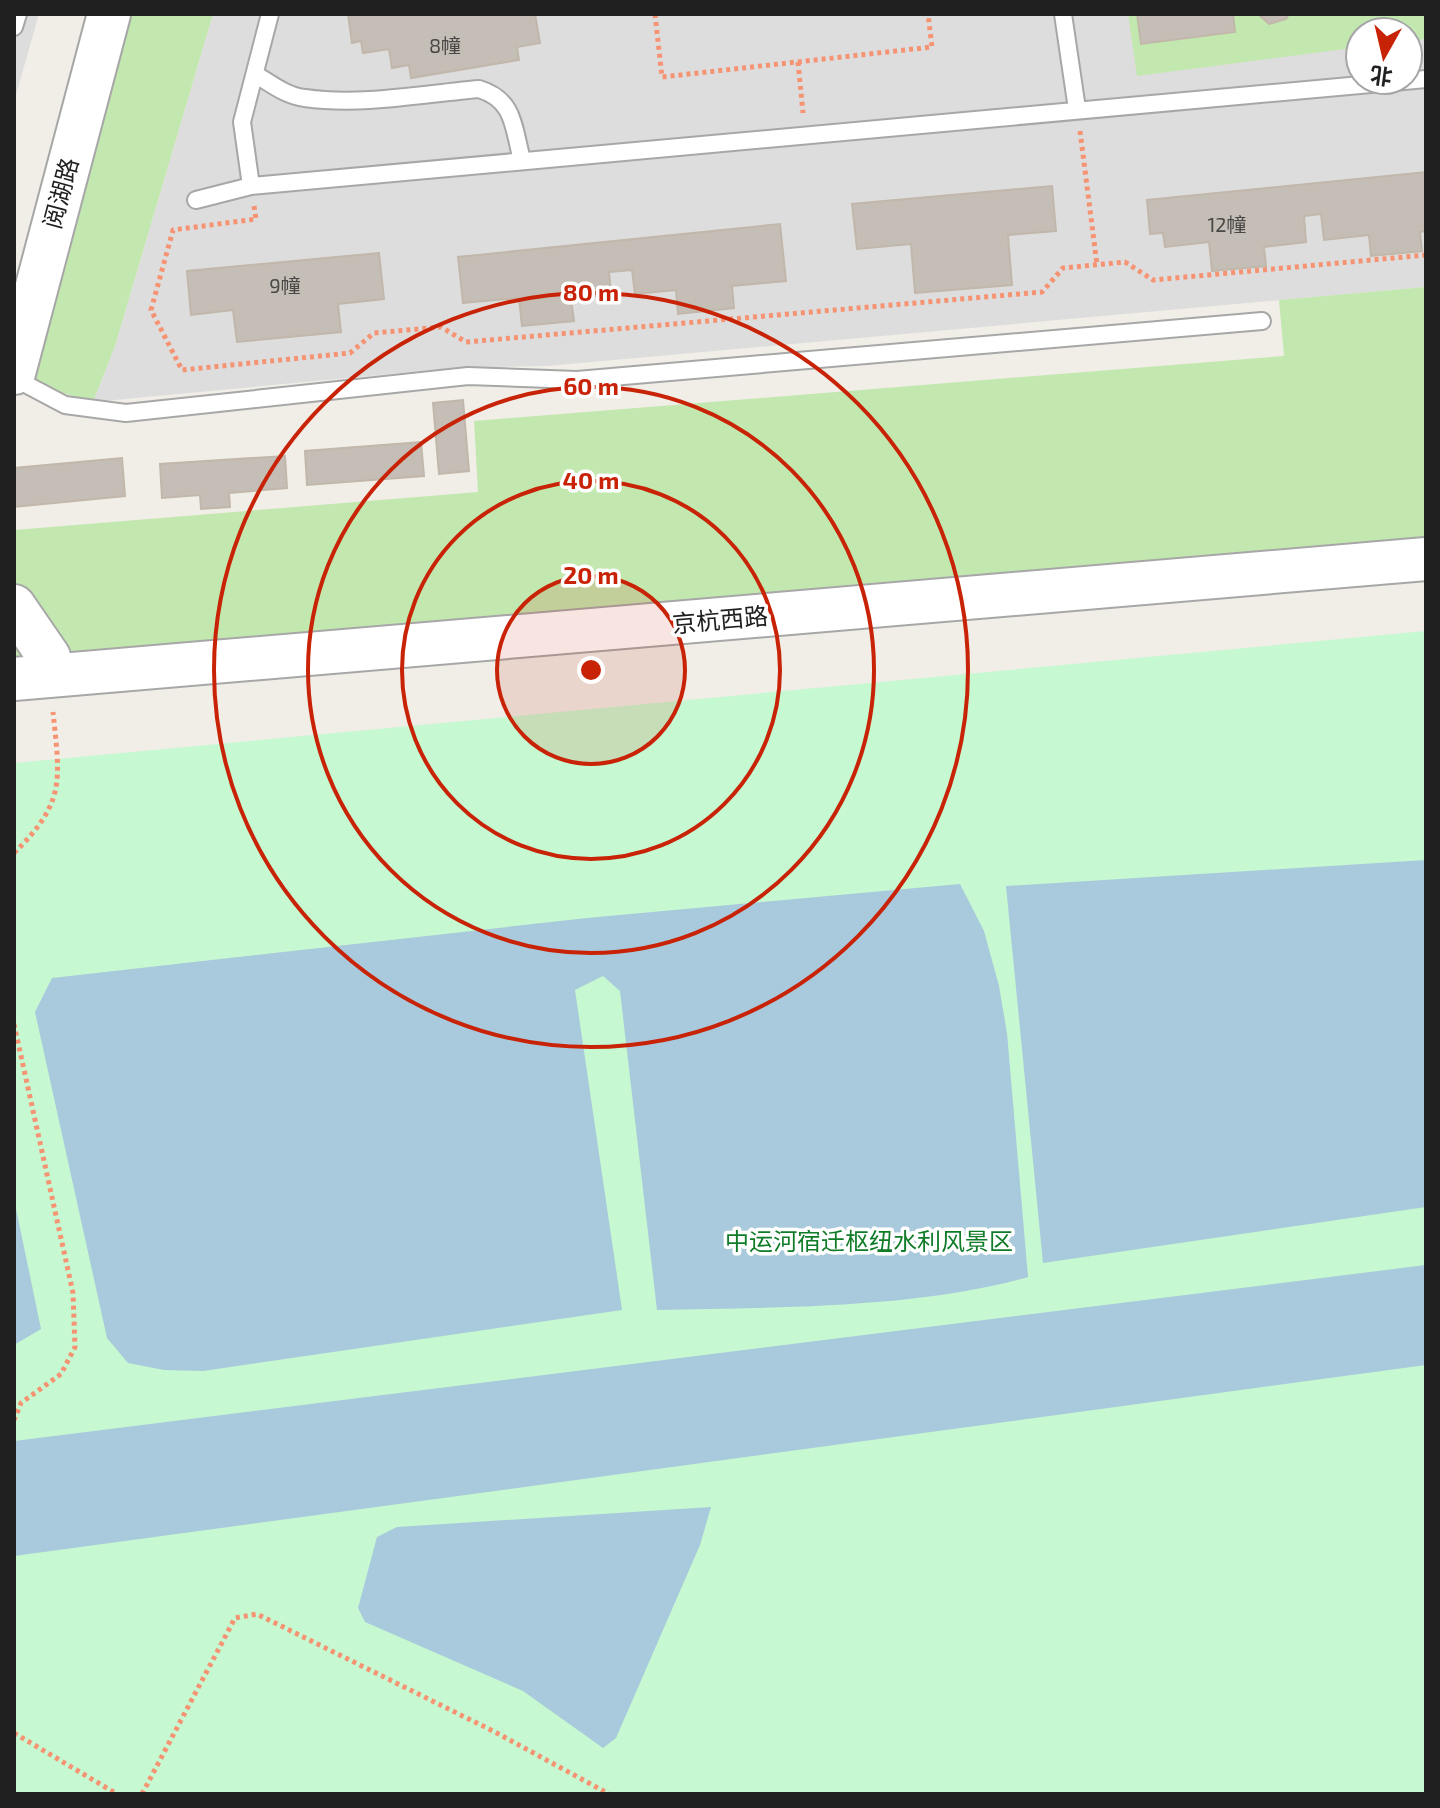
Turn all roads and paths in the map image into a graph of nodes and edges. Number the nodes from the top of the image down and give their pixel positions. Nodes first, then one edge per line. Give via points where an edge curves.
1 (109, 14) edge
2 (270, 14) edge
3 (655, 14) edge
4 (928, 14) edge
5 (1063, 14) edge
6 (798, 62) junction
7 (255, 74) junction
8 (1426, 79) edge
9 (1077, 109) junction
10 (806, 134) junction
11 (522, 160) junction
12 (251, 186) junction
13 (196, 200) dead end
14 (1426, 255) edge
15 (1097, 265) junction
16 (1262, 321) dead end
17 (14, 376) edge
18 (1426, 559) edge
19 (14, 606) edge
20 (31, 677) edge
21 (14, 853) edge
22 (14, 1024) edge
23 (14, 1420) edge
24 (14, 1733) edge
25 (117, 1794) edge
26 (142, 1794) edge
27 (609, 1794) edge

1 - 17 street, 阅湖路
2 - 7 lane
3 - 6 path via 662,77
4 - 6 path via 932,47
5 - 9 lane
6 - 10 path
7 - 11 lane via 302,98 479,89 497,94 508,107
7 - 12 lane via 242,122
8 - 9 lane
9 - 10 lane
9 - 15 path
10 - 11 lane
11 - 12 lane
12 - 13 lane
12 - 15 path via 256,219 173,230 151,310 182,370 350,353 374,333 441,327 466,342 1042,292 1063,268
14 - 15 path via 1153,280 1125,262
16 - 17 lane via 577,380 468,376 126,413 65,405
18 - 20 street, 京杭西路
19 - 20 street via 49,657
20 - 21 path via 60,778 44,819
22 - 23 path via 73,1293 75,1347 61,1374 21,1403
24 - 25 path
26 - 27 path via 235,1618 257,1614

